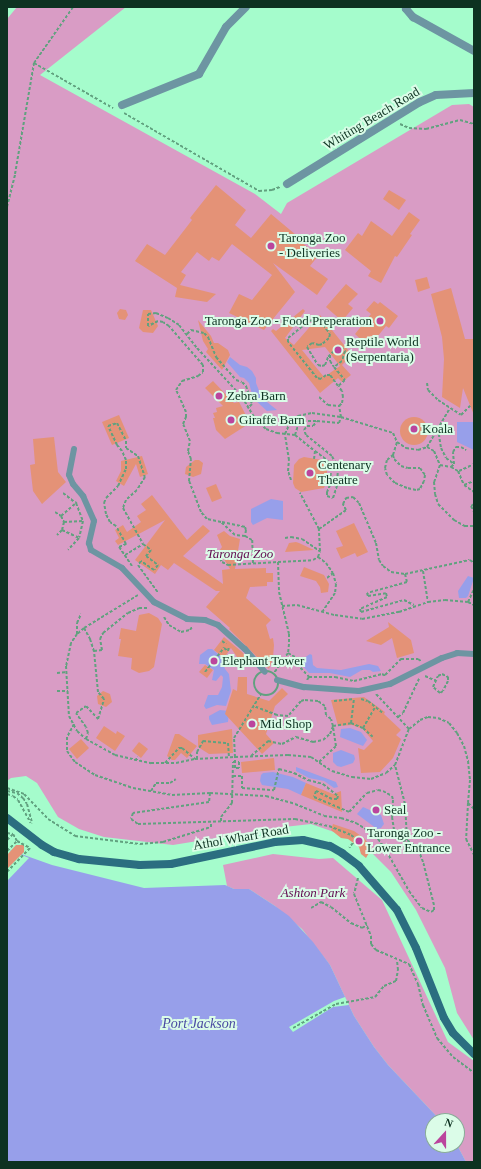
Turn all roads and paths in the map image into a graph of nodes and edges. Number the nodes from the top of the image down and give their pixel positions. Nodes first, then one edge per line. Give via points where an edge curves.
1 (74, 7) edge
2 (246, 7) edge
3 (407, 7) edge
4 (474, 52) edge
5 (34, 63) junction
6 (474, 93) edge
7 (107, 105) dead end
8 (123, 109) joint
9 (391, 120) junction
10 (474, 124) edge
11 (287, 184) joint
12 (7, 207) edge
13 (186, 334) junction
14 (330, 355) junction
15 (334, 366) junction
16 (427, 383) dead end
17 (338, 386) junction
18 (319, 396) dead end
19 (339, 406) junction
20 (470, 406) dead end
21 (248, 408) junction
22 (450, 408) junction
23 (341, 417) junction
24 (317, 421) junction
25 (438, 427) junction
26 (285, 434) junction
27 (295, 435) junction
28 (397, 442) junction
29 (426, 447) junction
30 (74, 449) dead end
31 (466, 450) dead end
32 (315, 451) junction
33 (392, 455) junction
34 (314, 459) dead end
35 (454, 464) junction
36 (474, 464) edge
37 (440, 465) junction
38 (451, 467) junction
39 (458, 471) junction
40 (291, 480) dead end
41 (474, 481) edge
42 (464, 485) junction
43 (474, 492) edge
44 (63, 493) dead end
45 (300, 493) dead end
46 (76, 503) junction
47 (474, 504) edge
48 (55, 512) dead end
49 (474, 512) edge
50 (61, 516) junction
51 (83, 521) junction
52 (64, 522) junction
53 (221, 522) junction
54 (474, 526) edge
55 (319, 529) junction
56 (62, 530) junction
57 (57, 535) dead end
58 (245, 536) junction
59 (79, 538) junction
60 (285, 538) dead end
61 (144, 544) junction
62 (68, 550) dead end
63 (215, 550) dead end
64 (320, 551) junction
65 (125, 555) junction
66 (318, 557) junction
67 (474, 559) edge
68 (470, 560) junction
69 (278, 562) junction
70 (253, 563) junction
71 (474, 563) edge
72 (133, 566) dead end
73 (423, 571) junction
74 (333, 573) junction
75 (405, 574) junction
76 (328, 578) dead end
77 (474, 589) edge
78 (144, 591) junction
79 (160, 596) dead end
80 (428, 602) junction
81 (468, 602) junction
82 (414, 605) junction
83 (474, 605) edge
84 (282, 606) junction
85 (151, 608) dead end
86 (323, 611) junction
87 (81, 614) dead end
88 (162, 614) dead end
89 (195, 621) junction
90 (84, 628) junction
91 (77, 634) junction
92 (222, 641) dead end
93 (94, 651) junction
94 (288, 653) junction
95 (474, 654) edge
96 (428, 665) junction
97 (423, 671) dead end
98 (67, 672) junction
99 (205, 672) dead end
100 (266, 672) dead end
101 (57, 673) dead end
102 (273, 674) dead end
103 (385, 675) junction
104 (308, 677) junction
105 (419, 678) dead end
106 (277, 680) joint
107 (436, 681) junction
108 (390, 684) junction
109 (254, 685) dead end
110 (304, 687) junction
111 (57, 691) dead end
112 (68, 691) junction
113 (261, 694) junction
114 (375, 694) dead end
115 (354, 700) junction
116 (334, 701) dead end
117 (253, 706) junction
118 (375, 707) junction
119 (383, 713) dead end
120 (398, 717) junction
121 (351, 723) junction
122 (74, 724) junction
123 (333, 726) junction
124 (363, 728) junction
125 (409, 729) junction
126 (373, 737) dead end
127 (86, 739) junction
128 (106, 746) dead end
129 (104, 750) junction
130 (251, 756) junction
131 (138, 757) dead end
132 (229, 757) junction
133 (235, 757) junction
134 (196, 759) junction
135 (135, 760) junction
136 (319, 762) junction
137 (165, 763) junction
138 (395, 765) junction
139 (233, 776) junction
140 (176, 779) dead end
141 (7, 789) edge
142 (152, 791) junction
143 (210, 793) junction
144 (7, 794) edge
145 (232, 794) junction
146 (332, 799) junction
147 (468, 803) junction
148 (330, 804) junction
149 (474, 809) edge
150 (7, 818) edge
151 (211, 822) junction
152 (222, 822) junction
153 (7, 833) edge
154 (13, 834) junction
155 (7, 840) edge
156 (407, 840) junction
157 (17, 841) junction
158 (348, 848) dead end
159 (7, 851) edge
160 (474, 855) edge
161 (7, 872) edge
162 (358, 878) dead end
163 (312, 908) dead end
164 (366, 925) junction
165 (398, 960) junction
166 (293, 1028) dead end
167 (474, 1054) edge
168 (474, 1073) edge

1 - 5 path
2 - 8 street via 226,27 199,74
3 - 4 street via 413,17
5 - 7 path
5 - 12 path
6 - 9 street, Whiting Beach Road via 436,95
8 - 11 path via 259,191 272,190
9 - 10 path via 409,128 426,129 460,120
9 - 11 street, Whiting Beach Road
13 - 21 path via 242,397
13 - 21 path via 192,330 208,337 216,356 236,380 246,386 252,404
13 - 53 path via 179,325 168,318 156,313 148,314 148,326 158,321 169,326 203,365 203,372 182,381 176,390 186,412 183,424 190,441 189,481 201,512 207,519
14 - 15 path via 330,361
14 - 15 path via 337,348 341,347 345,351 343,358
14 - 17 path via 322,366 314,360 307,347 312,343 319,345 329,338 330,334 320,321 309,321 288,338 288,342 317,378 330,375
15 - 17 path via 345,380
16 - 22 path via 428,390
17 - 19 path via 343,397
18 - 19 path via 328,405
19 - 23 path
20 - 22 path via 461,415
21 - 26 path via 266,429
22 - 25 path
23 - 24 path via 340,423
23 - 26 path via 312,413 298,416 289,425
23 - 28 path via 393,433
24 - 27 path via 303,421 298,425
24 - 32 path via 304,430 306,435 332,456 338,468 333,498 327,496 331,468 327,460
25 - 29 path
25 - 35 path via 441,448 446,458
26 - 27 path
26 - 40 path
27 - 32 path
28 - 29 path via 406,448 418,450
28 - 33 path
29 - 37 path via 434,451
30 - 78 lane via 69,476 83,496 94,521 89,543 91,550 122,568
31 - 35 path via 456,447 453,452
32 - 34 path
33 - 33 path via 387,460 387,475 406,488 420,489 425,475 420,468 401,466
35 - 38 path
36 - 39 path
37 - 38 path
37 - 54 path via 434,482 438,504 454,520 464,526
38 - 39 path
39 - 42 path
41 - 42 path
42 - 43 path
44 - 46 path
45 - 55 path
46 - 50 path
46 - 51 path
47 - 49 path via 471,506
48 - 50 path
50 - 52 path
51 - 52 path
51 - 59 path
52 - 56 path
53 - 58 path via 235,535
53 - 58 path via 245,528
55 - 64 path
55 - 75 path via 346,510 343,504 346,498 353,497 363,511 383,566 391,572
56 - 57 path
56 - 59 path
58 - 70 path via 252,540
59 - 62 path
60 - 64 path via 302,539
61 - 65 path
61 - 65 path via 123,508 126,500 137,490 145,477 138,456 126,448 126,441 118,422 108,426 126,460 126,469 118,486 104,503 110,522 116,526 126,544 120,547
61 - 79 path via 151,550 146,556 158,565 154,570 141,561 138,565
63 - 70 path via 222,562 228,565
64 - 66 path
65 - 72 path
66 - 69 path via 313,560
66 - 74 path
67 - 68 path
68 - 71 path
68 - 73 path
69 - 70 path
69 - 84 path
73 - 75 path
73 - 80 path
74 - 76 path
74 - 86 path via 335,593
75 - 82 path via 407,582 367,593 368,596 386,593 387,597 360,609 361,612 404,600
77 - 81 path
78 - 89 lane via 154,602
78 - 90 path
80 - 81 path
80 - 82 path
81 - 83 path
82 - 86 path via 399,612 362,618
84 - 86 path via 297,605
84 - 94 path via 289,634
85 - 93 path via 139,608 128,613 103,633 100,639 102,650
87 - 91 path via 77,623
88 - 89 path via 169,625 181,632 190,630
89 - 100 lane via 205,620 218,625
90 - 91 path
90 - 93 path
91 - 98 path via 71,643
92 - 99 path via 230,647 228,651 224,648
93 - 127 path via 98,692 104,699 98,719 86,706 76,713 86,727
94 - 102 path
94 - 104 path via 299,659 297,664
95 - 96 lane via 457,653
96 - 103 path via 418,659 401,659
96 - 108 lane
97 - 107 path via 426,676
98 - 101 path
98 - 112 path
103 - 104 path via 354,681 335,677
103 - 108 path
104 - 110 path
105 - 120 path via 403,713
106 - 110 lane
106 - 113 path via 277,688 272,694
107 - 107 path via 442,674 448,677 440,693 434,687
108 - 110 lane via 359,691
109 - 113 path
111 - 112 path
112 - 122 path via 69,716
113 - 117 path
114 - 120 path
115 - 116 path
115 - 118 path via 363,699
115 - 121 path
117 - 123 path via 277,715 288,716 301,701 318,701 325,706 326,715 331,719
117 - 133 path via 234,738
118 - 119 path
118 - 124 path
120 - 125 path
121 - 123 path
121 - 124 path
122 - 127 path
122 - 142 path via 69,729 66,744 67,751 75,762 95,775 133,788
123 - 130 path via 330,734 322,740 313,742 296,737 282,744 268,741
123 - 136 path via 336,746
124 - 126 path
125 - 138 path
125 - 147 path via 428,717 449,723 457,733 468,761
127 - 129 path
128 - 129 path
129 - 135 path
130 - 133 path
130 - 136 path via 311,757
131 - 135 path
132 - 133 path
132 - 134 path
132 - 134 path via 228,743 203,741
133 - 139 path
134 - 137 path
134 - 137 path via 179,748
135 - 137 path
136 - 138 path via 332,771 371,779 386,773
138 - 156 path via 406,804
139 - 145 path
139 - 146 path via 242,776 242,788 274,790 278,769 323,784 338,796 337,799
140 - 142 path via 170,783 156,783
141 - 144 path via 16,793 27,804 32,823 30,824 18,800
141 - 151 path via 24,794 48,819 75,836 140,844 163,842 211,827
142 - 143 path via 172,795
143 - 145 path
143 - 151 path via 209,802 133,813 131,819 138,824
145 - 152 path via 232,803 221,817
145 - 156 path via 266,796 324,816 356,823 375,835 409,891 422,908 431,912 434,905 423,862 418,848
146 - 148 path
146 - 148 path via 315,791 314,797
147 - 149 path
147 - 160 path via 466,839
148 - 156 path via 349,812 367,793 383,791 394,800 392,818 395,836 403,841
150 - 167 main road, Athol Wharf Road via 54,852 79,859 134,865 171,864 290,840 304,840 330,846 359,866 397,910 416,948 444,1018 453,1032
151 - 152 path
152 - 158 path via 280,818 313,822 329,826 356,839
153 - 154 path
154 - 155 path
154 - 157 path
157 - 159 path
157 - 161 path via 30,848
162 - 164 path via 354,894
163 - 164 path via 321,902 332,907 351,924 362,928
164 - 165 path via 371,936 370,944 376,950
165 - 166 path via 396,982 384,986 375,997 336,1004
165 - 168 path via 409,964 437,1038 453,1057

